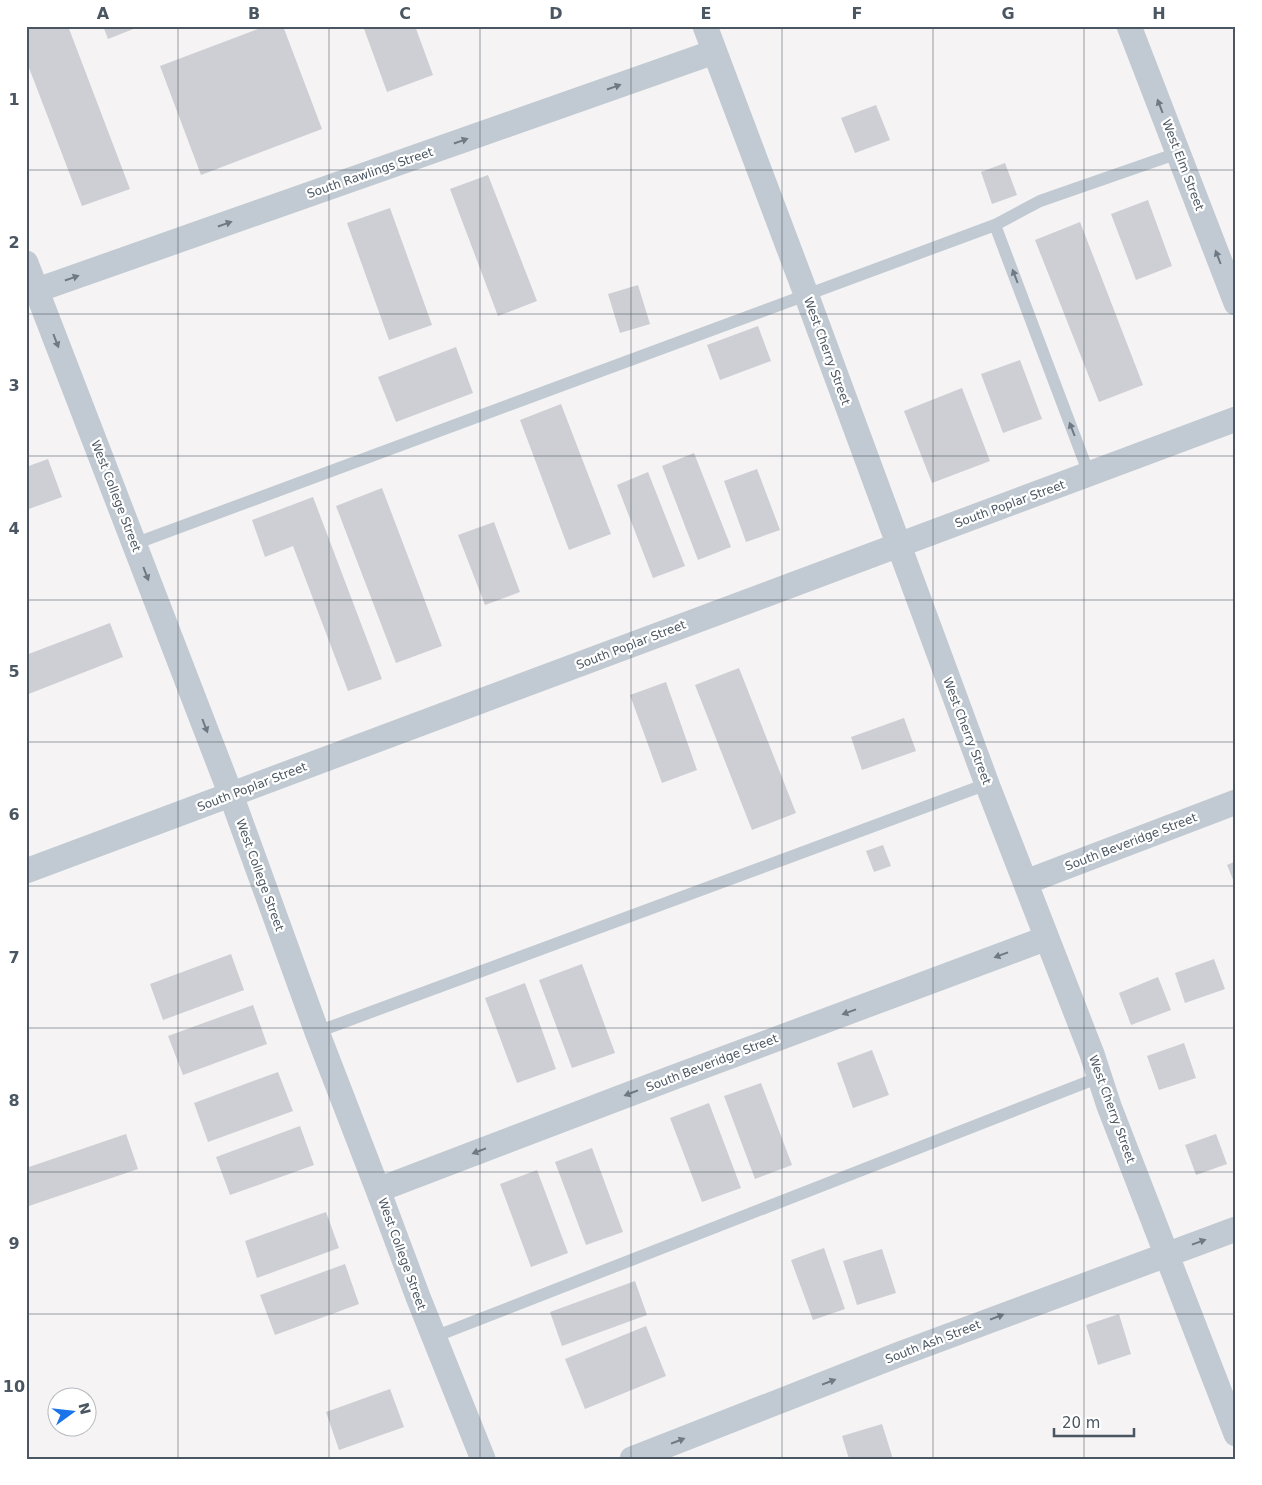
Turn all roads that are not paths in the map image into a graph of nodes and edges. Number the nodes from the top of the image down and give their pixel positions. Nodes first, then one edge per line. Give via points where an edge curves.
1 (705, 26) edge
2 (1130, 26) edge
3 (714, 52) junction
4 (1178, 153) junction
5 (996, 225) junction
6 (26, 263) edge
7 (31, 292) edge
8 (806, 294) junction
9 (1236, 303) edge
10 (1236, 420) edge
11 (1089, 474) junction
12 (134, 544) junction
13 (898, 545) junction
14 (987, 784) junction
15 (231, 795) junction
16 (1236, 802) edge
17 (26, 871) edge
18 (1026, 882) junction
19 (1047, 938) junction
20 (317, 1032) junction
21 (1100, 1077) junction
22 (378, 1190) junction
23 (1236, 1229) edge
24 (1166, 1254) junction
25 (434, 1337) junction
26 (1236, 1434) edge
27 (483, 1459) edge
28 (632, 1459) edge

1 - 3 street, West Cherry Street
4 -> 2 street, West Elm Street
7 -> 3 street, South Rawlings Street
3 - 8 street, West Cherry Street
4 - 5 lane via 1040,201
9 -> 4 street, West Elm Street
5 - 8 lane
11 -> 5 lane
6 - 7 street, West College Street
7 -> 12 street, West College Street
8 - 12 lane
8 - 13 street, West Cherry Street
10 - 11 street, South Poplar Street
11 - 13 street, South Poplar Street
12 -> 15 street, West College Street
13 - 14 street, West Cherry Street
13 - 15 street, South Poplar Street
14 - 18 street, West Cherry Street
14 - 20 lane
15 - 17 street, South Poplar Street
15 - 20 street, West College Street
16 - 18 street, South Beveridge Street
18 - 19 street, West Cherry Street
19 - 21 street, West Cherry Street
19 -> 22 street, South Beveridge Street
20 - 22 street, West College Street
21 - 24 street, West Cherry Street
21 - 25 lane
22 - 25 street, West College Street
24 -> 23 street, South Ash Street
24 - 26 street, West Cherry Street
28 -> 24 street, South Ash Street
25 - 27 street, West College Street

